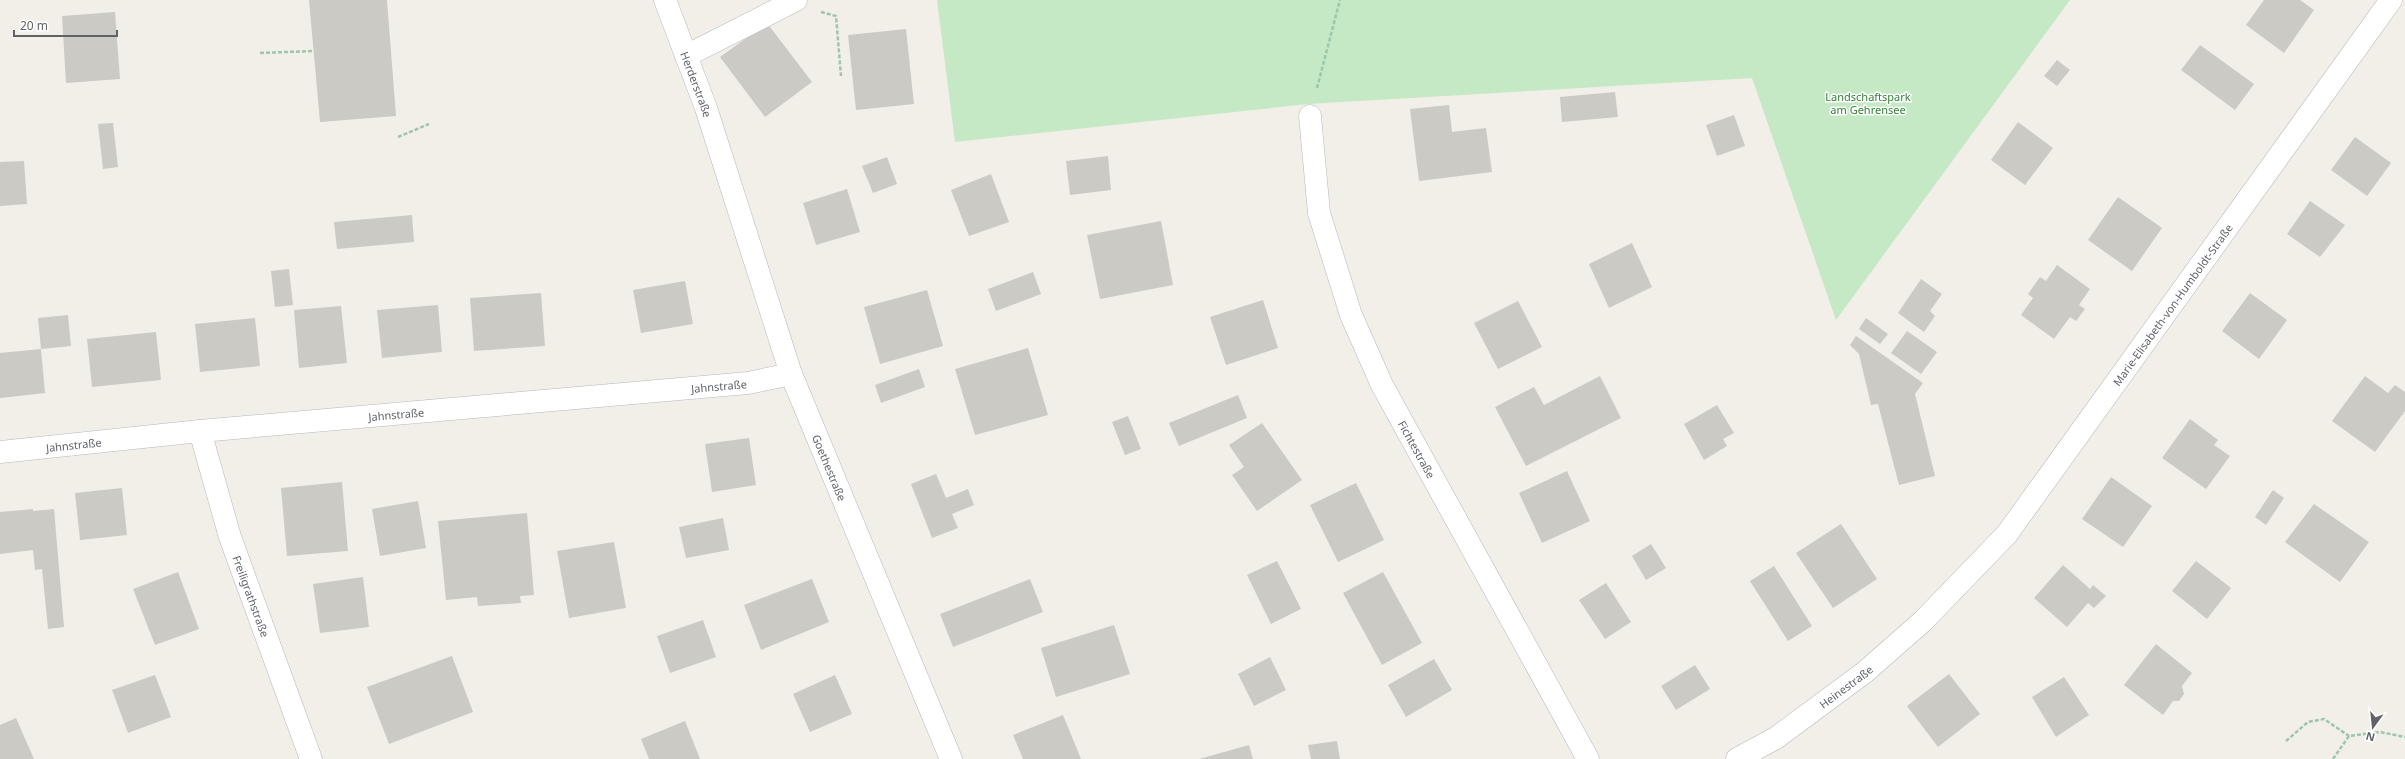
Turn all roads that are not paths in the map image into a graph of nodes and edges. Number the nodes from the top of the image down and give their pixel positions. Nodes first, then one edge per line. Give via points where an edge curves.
1 (665, 0) edge
2 (2390, 0) edge
3 (793, 1) edge
4 (686, 56) junction
5 (1310, 116) road end
6 (726, 169) joint
7 (791, 374) junction
8 (200, 431) junction
9 (0, 452) edge
10 (1944, 600) joint
11 (311, 759) edge
12 (951, 759) edge
13 (1588, 759) edge
14 (1737, 759) edge

1 - 4 street, Herderstraße
2 - 10 street, Marie-Elisabeth-von-Humboldt-Straße via 2007,534
3 - 4 street
4 - 6 street, Herderstraße
5 - 13 street, Fichtestraße via 1319,213 1354,322 1382,385
6 - 7 street, Goethestraße
7 - 8 street, Jahnstraße via 748,383
7 - 12 street, Goethestraße
8 - 9 street, Jahnstraße
8 - 11 street, Freiligrathstraße via 230,537
10 - 14 street, Heinestraße via 1865,672 1776,738

